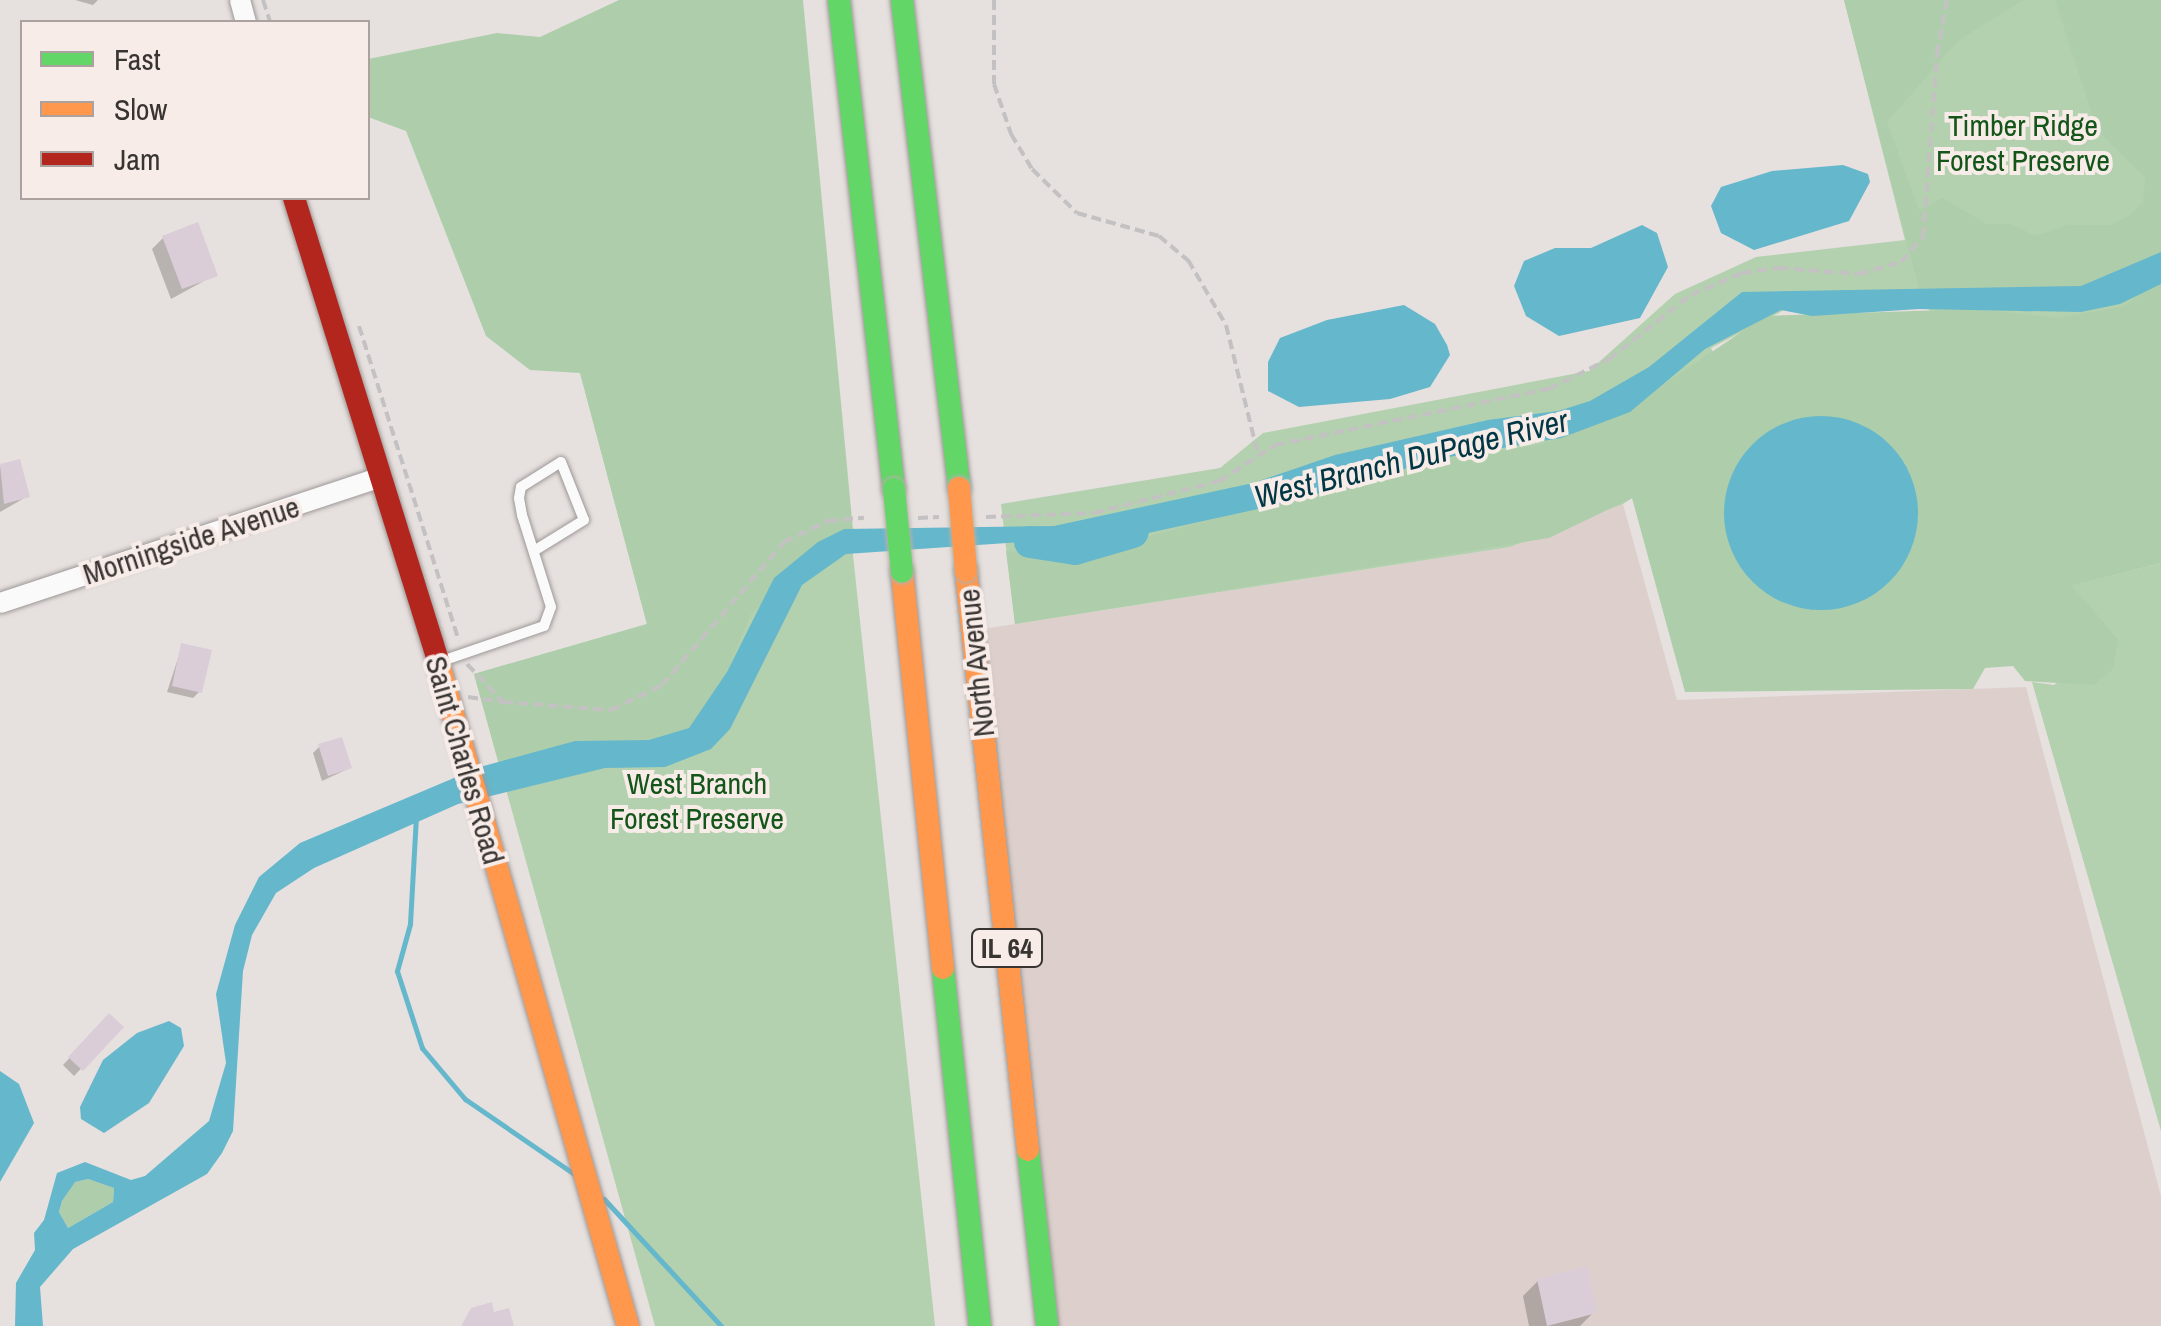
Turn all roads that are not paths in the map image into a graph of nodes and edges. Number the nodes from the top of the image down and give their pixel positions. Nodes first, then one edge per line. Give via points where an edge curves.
1 (839, 0) edge
2 (902, 0) edge
3 (295, 200) edge
4 (382, 476) junction
5 (534, 551) junction
6 (0, 603) edge
7 (438, 662) junction
8 (628, 1326) edge
9 (980, 1326) edge
10 (1047, 1326) edge

1 - 9 main road, IL 64, bridge
2 - 10 main road, North Avenue / IL 64, bridge
3 - 4 main road, Saint Charles Road
4 - 6 street, Morningside Avenue
4 - 7 main road, Saint Charles Road
5 - 5 lane via 521,488 561,462 584,520 581,528
5 - 7 lane via 551,606 544,626
7 - 8 main road, Saint Charles Road

